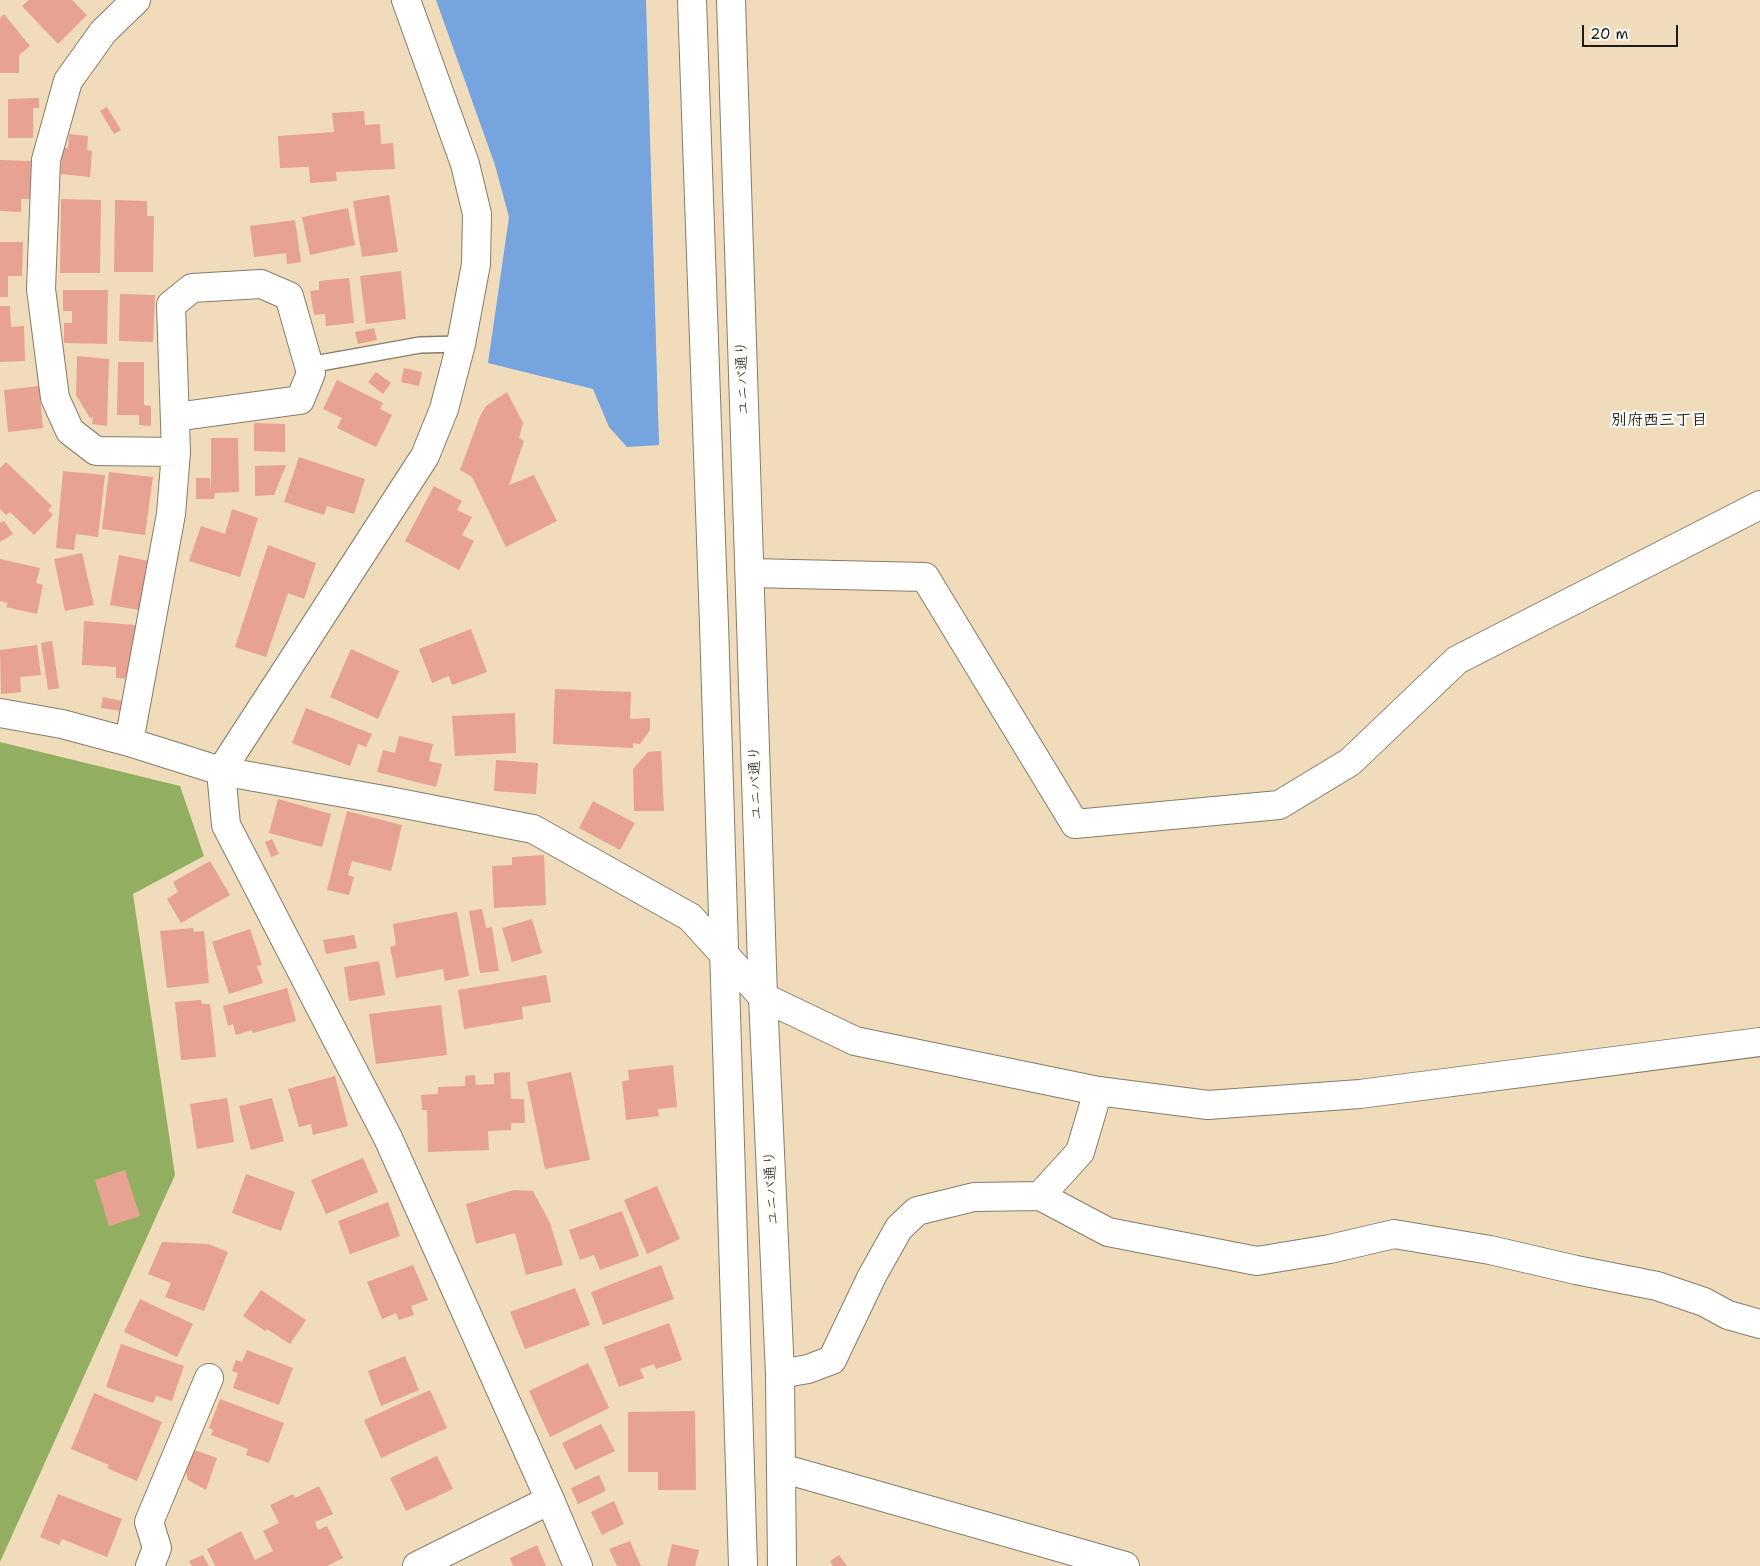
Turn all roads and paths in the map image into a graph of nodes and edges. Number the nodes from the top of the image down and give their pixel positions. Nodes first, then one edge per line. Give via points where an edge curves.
1 (136, 0) edge
2 (406, 0) edge
3 (692, 0) edge
4 (730, 0) edge
5 (461, 344) junction
6 (309, 365) junction
7 (175, 417) junction
8 (176, 452) junction
9 (1760, 505) edge
10 (750, 573) junction
11 (0, 714) edge
12 (128, 742) junction
13 (222, 771) junction
14 (723, 953) junction
15 (763, 997) junction
16 (1760, 1042) edge
17 (1098, 1091) junction
18 (1040, 1196) junction
19 (1760, 1324) edge
20 (780, 1374) junction
21 (209, 1378) dead end
22 (781, 1468) junction
23 (550, 1500) junction
24 (150, 1566) edge
25 (416, 1566) edge
26 (578, 1566) edge
27 (743, 1566) edge
28 (782, 1566) edge
29 (1125, 1566) edge

1 - 8 street via 103,32 68,81 46,160 41,289 55,398 70,431 96,452
2 - 5 street via 465,164 477,214 476,264
3 - 14 street
4 - 10 street, ユニバ通り
5 - 6 lane via 420,345
5 - 13 street via 444,409 425,456
6 - 7 street via 311,373 300,400
6 - 7 street via 288,296 262,284 192,288 171,305
7 - 8 street
8 - 12 street via 170,514
9 - 10 street via 1457,660 1350,762 1279,805 1074,824 924,577
10 - 15 street, ユニバ通り
11 - 12 street via 62,724
12 - 13 street
13 - 14 street via 534,829 690,917
13 - 23 street via 226,825 388,1138
14 - 15 street
14 - 27 street
15 - 17 street via 855,1041
15 - 20 street, ユニバ通り
16 - 17 street via 1360,1094 1208,1105
17 - 18 street via 1080,1152
18 - 19 street via 1108,1232 1257,1260 1330,1249 1394,1234 1490,1250 1657,1286 1704,1302 1728,1316
18 - 20 street via 974,1198 917,1211 899,1228 832,1360
20 - 22 street, ユニバ通り
21 - 24 street via 149,1522 157,1548
22 - 28 street, ユニバ通り
22 - 29 street
23 - 25 street
23 - 26 street

